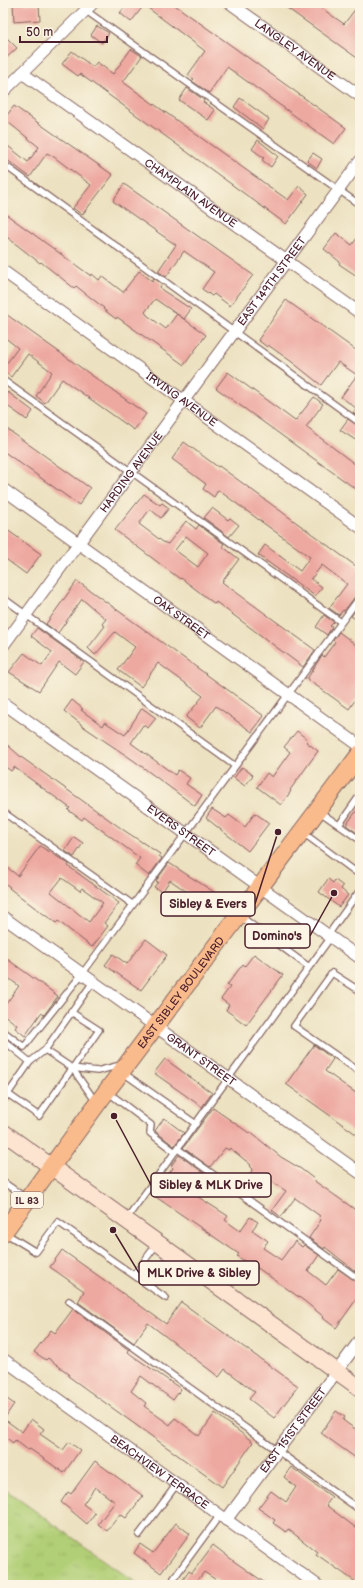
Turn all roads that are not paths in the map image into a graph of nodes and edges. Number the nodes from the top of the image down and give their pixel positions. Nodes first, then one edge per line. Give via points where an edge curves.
1 (230, 3) edge
2 (89, 6) edge
3 (22, 73) junction
4 (3, 92) edge
5 (360, 96) edge
6 (360, 161) edge
7 (3, 164) edge
8 (338, 190) junction
9 (360, 205) edge
10 (286, 260) junction
11 (3, 271) edge
12 (360, 313) edge
13 (234, 332) junction
14 (3, 380) edge
15 (184, 401) junction
16 (360, 422) edge
17 (132, 472) junction
18 (3, 489) edge
19 (360, 527) edge
20 (79, 544) junction
21 (360, 597) edge
22 (3, 598) edge
23 (26, 615) junction
24 (341, 622) junction
25 (3, 646) edge
26 (290, 694) junction
27 (3, 703) edge
28 (360, 746) edge
29 (360, 754) edge
30 (235, 766) junction
31 (360, 795) edge
32 (318, 811) junction
33 (3, 812) edge
34 (339, 825) junction
35 (302, 832) junction
36 (186, 833) junction
37 (360, 840) edge
38 (360, 875) edge
39 (261, 887) junction
40 (360, 890) edge
41 (132, 904) junction
42 (240, 915) junction
43 (3, 917) edge
44 (329, 936) junction
45 (360, 958) edge
46 (309, 967) junction
47 (82, 974) junction
48 (93, 982) junction
49 (360, 991) edge
50 (71, 1012) junction
51 (156, 1027) junction
52 (3, 1031) edge
53 (3, 1040) edge
54 (44, 1050) junction
55 (30, 1062) junction
56 (72, 1068) junction
57 (125, 1068) junction
58 (360, 1072) edge
59 (228, 1079) junction
60 (8, 1094) junction
61 (102, 1098) junction
62 (3, 1101) edge
63 (196, 1124) junction
64 (3, 1132) edge
65 (176, 1150) junction
66 (51, 1166) junction
67 (360, 1173) edge
68 (3, 1182) edge
69 (28, 1199) junction
70 (126, 1220) junction
71 (4, 1228) edge
72 (158, 1243) junction
73 (134, 1275) junction
74 (360, 1280) edge
75 (166, 1298) dead end
76 (69, 1301) dead end
77 (360, 1340) edge
78 (3, 1359) edge
79 (336, 1371) junction
80 (360, 1388) edge
81 (277, 1452) junction
82 (177, 1484) junction
83 (360, 1510) edge
84 (223, 1517) junction
85 (139, 1535) dead end
86 (174, 1578) dead end
87 (317, 1585) edge

1 - 5 street, LANGLEY AVENUE
2 - 3 street
2 - 8 lane
3 - 4 street
3 - 10 street, CHAMPLAIN AVENUE
6 - 8 street, EAST 149TH STREET
7 - 13 lane
8 - 9 lane
8 - 10 street, EAST 149TH STREET
10 - 12 street, CHAMPLAIN AVENUE
10 - 13 street, EAST 149TH STREET
11 - 15 street, IRVING AVENUE
13 - 15 street, EAST 149TH STREET
13 - 16 lane
14 - 17 lane
15 - 17 street, HARDING AVENUE
15 - 19 street, IRVING AVENUE
17 - 20 street, HARDING AVENUE
17 - 24 lane
18 - 20 street, OAK STREET
20 - 23 street
20 - 26 street, OAK STREET
21 - 24 lane
22 - 23 lane
23 - 25 street
23 - 30 lane
24 - 26 lane
26 - 28 street, OAK STREET
26 - 30 lane
27 - 36 street, EVERS STREET
29 - 32 main road, EAST SIBLEY BOULEVARD / IL 83
30 - 36 lane
31 - 34 lane
32 - 34 lane
32 - 35 main road, EAST SIBLEY BOULEVARD / IL 83
33 - 41 lane
34 - 37 lane
35 - 38 lane
35 - 39 main road, EAST SIBLEY BOULEVARD / IL 83
36 - 39 street, EVERS STREET
36 - 41 lane
39 - 42 main road, EAST SIBLEY BOULEVARD / IL 83
39 - 44 street, EVERS STREET
40 - 44 lane
41 - 47 lane
42 - 46 lane
42 - 51 main road, EAST SIBLEY BOULEVARD / IL 83
43 - 47 street, GRANT STREET
44 - 45 street, EVERS STREET
44 - 46 lane
46 - 59 lane
47 - 48 street, GRANT STREET
47 - 52 lane via 24,1047
48 - 50 lane
48 - 51 street, GRANT STREET
49 - 58 lane via 332,972 294,1026
50 - 54 lane
50 - 56 lane via 99,1030
51 - 57 main road, EAST SIBLEY BOULEVARD / IL 83
51 - 59 street, GRANT STREET
53 - 55 lane
54 - 55 lane
54 - 56 lane
55 - 60 lane
56 - 57 lane via 97,1071
56 - 60 lane via 40,1116
56 - 61 lane
57 - 61 main road, EAST SIBLEY BOULEVARD / IL 83
57 - 63 lane
59 - 63 lane
59 - 67 street, GRANT STREET
60 - 62 lane
61 - 65 lane via 151,1125 150,1133
61 - 66 main road, EAST SIBLEY BOULEVARD / IL 83
63 - 65 lane
64 - 66 street
65 - 70 lane
65 - 74 lane
66 - 69 main road, EAST SIBLEY BOULEVARD / IL 83
66 - 70 street
68 - 69 lane
69 - 71 main road, EAST SIBLEY BOULEVARD / IL 83
70 - 72 street
71 - 73 lane via 36,1252 58,1222
72 - 73 lane
72 - 79 street
73 - 75 lane
76 - 81 lane
77 - 79 street, EAST 151ST STREET
78 - 82 street, BEACHVIEW TERRACE
79 - 80 street
79 - 81 street, EAST 151ST STREET
81 - 83 lane
81 - 84 street, EAST 151ST STREET
82 - 84 street, BEACHVIEW TERRACE
82 - 85 lane
84 - 86 lane
84 - 87 street, BEACHVIEW TERRACE

